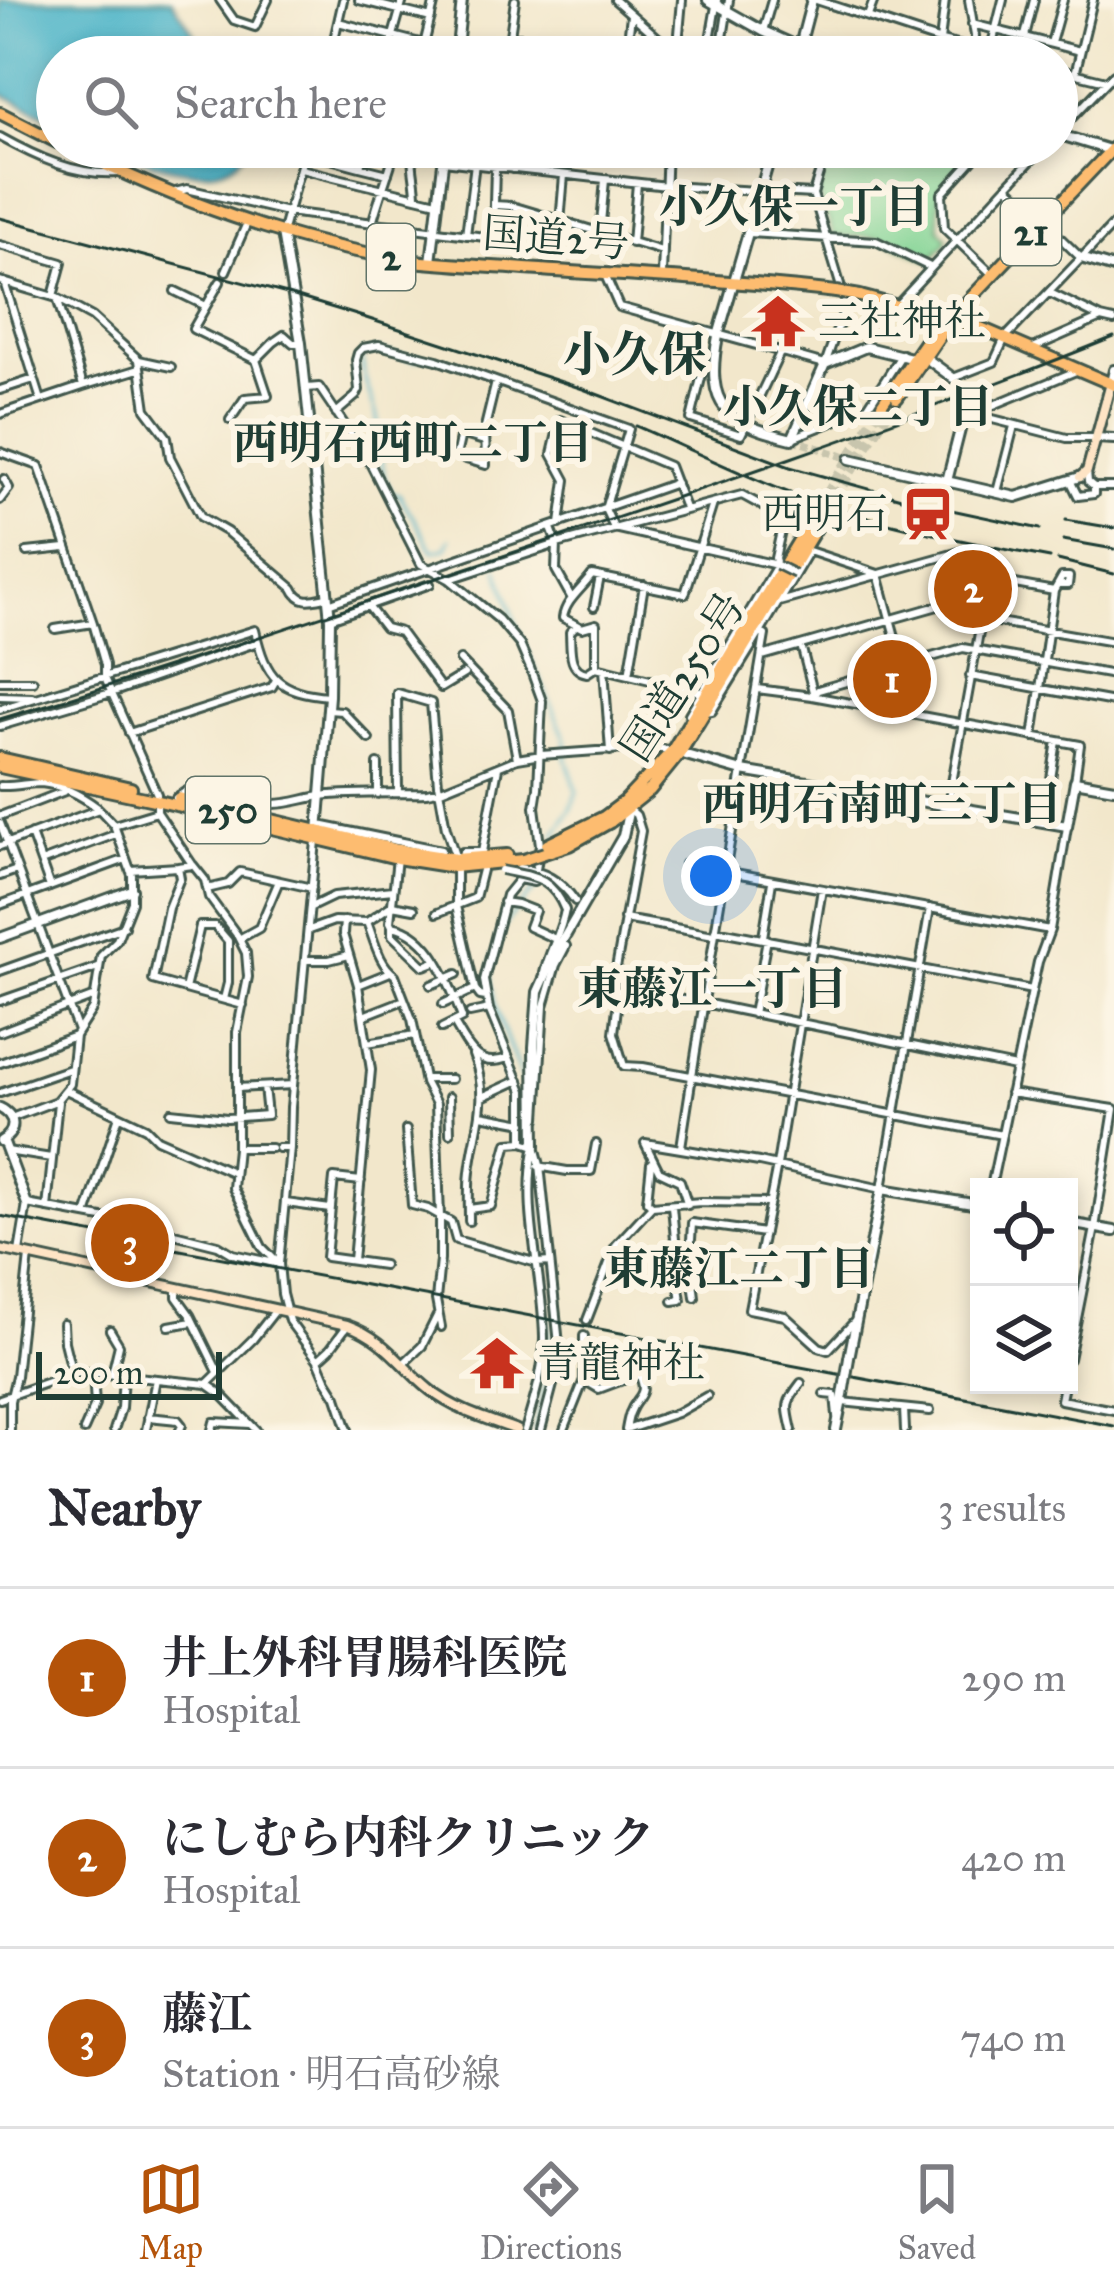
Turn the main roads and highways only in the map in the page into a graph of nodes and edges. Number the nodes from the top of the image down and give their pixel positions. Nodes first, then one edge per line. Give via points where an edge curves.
1 (0, 113) edge
2 (36, 131) edge
3 (1113, 150) edge
4 (112, 168) edge
5 (951, 319) junction
6 (1113, 380) edge
7 (897, 398) tunnel mouth
8 (882, 404) tunnel mouth
9 (1084, 474) road end
10 (676, 752) junction
11 (0, 763) edge
12 (158, 802) junction
13 (318, 832) junction
14 (459, 863) junction
15 (0, 1249) edge
16 (521, 1430) edge

1 - 2 main road
3 - 5 main road, 21
4 - 5 main road, 国道2号 / 2, bridge via 247,223 366,253 836,292
5 - 6 main road, 国道2号 / 2
5 - 7 main road
5 - 8 main road via 907,356
6 - 9 main road
10 - 10 main road, 国道250号 / 250 via 705,712 823,509 682,734
10 - 14 main road, 国道250号 / 250, bridge via 607,819 521,860
11 - 12 main road, 国道250号 / 250
12 - 13 main road, 国道250号 / 250
12 - 13 main road, 国道250号 / 250 via 176,798
13 - 14 main road, 国道250号 / 250
13 - 14 main road, 国道250号 / 250 via 397,858
15 - 16 main road via 347,1325 371,1335 454,1406

